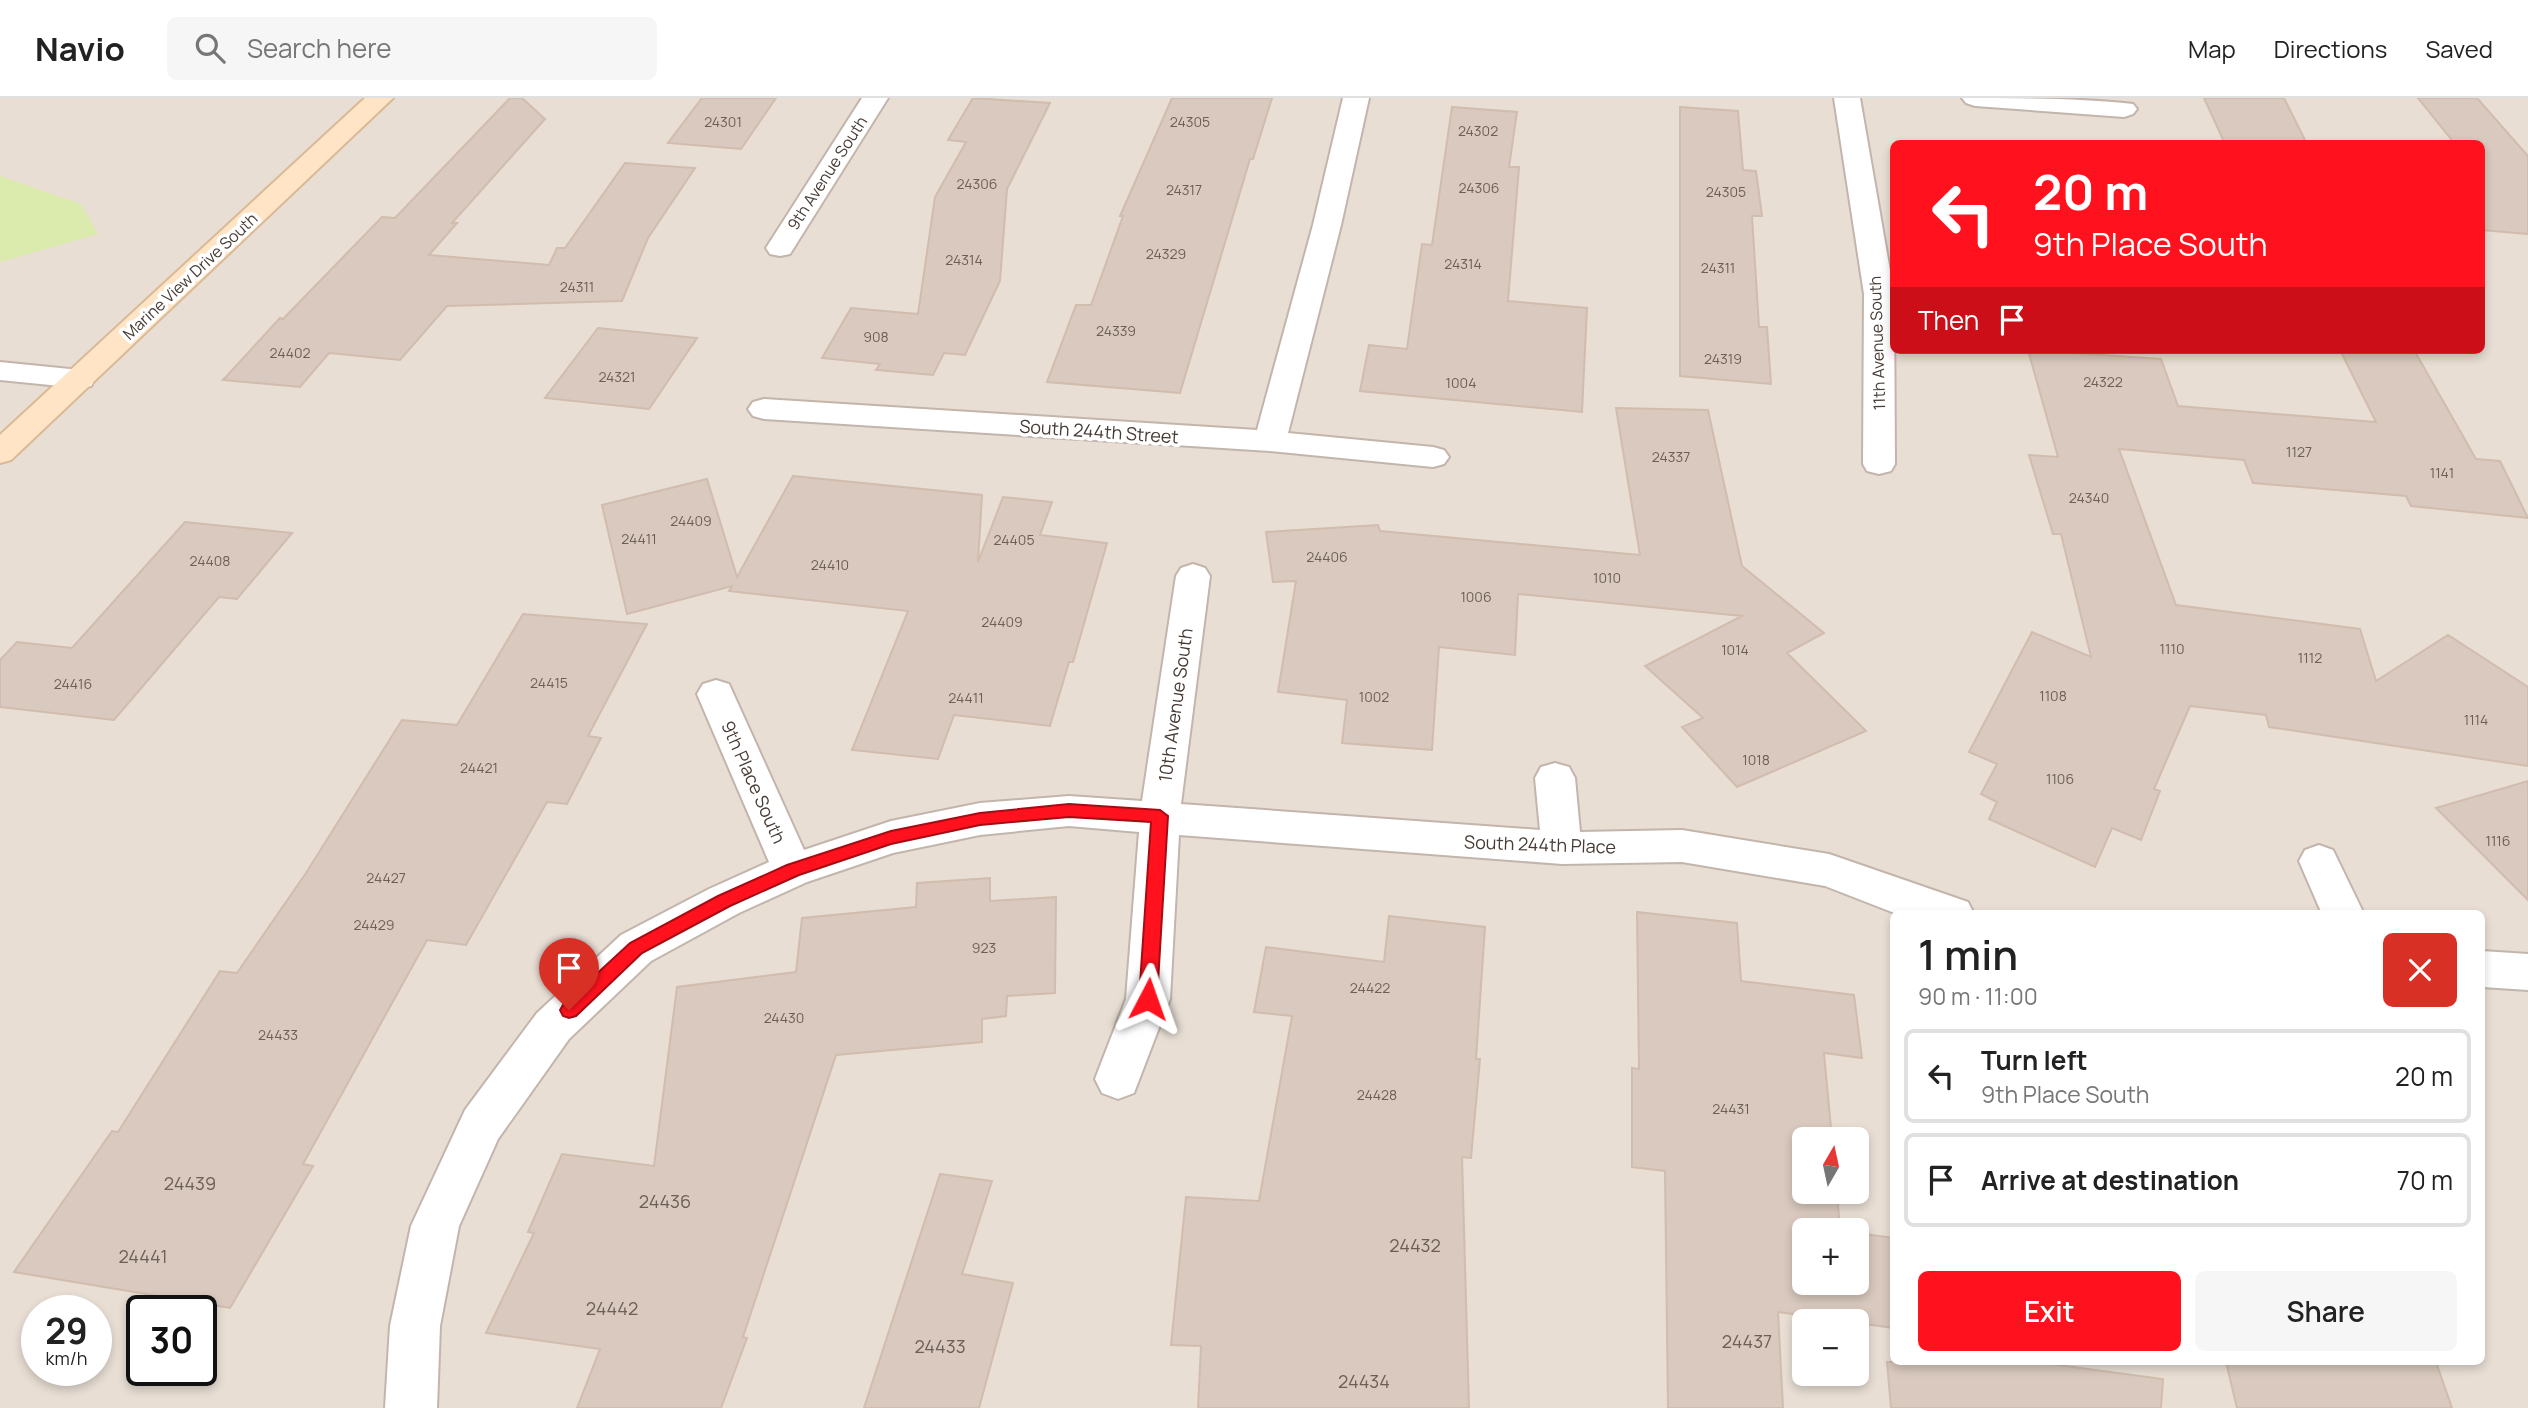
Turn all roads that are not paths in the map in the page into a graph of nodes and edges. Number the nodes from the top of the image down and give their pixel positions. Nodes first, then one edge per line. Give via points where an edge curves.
1 (380, 98) edge
2 (875, 98) edge
3 (1356, 98) edge
4 (1847, 98) edge
5 (1975, 98) edge
6 (2124, 109) dead end
7 (780, 248) dead end
8 (1886, 294) edge
9 (0, 371) edge
10 (80, 379) junction
11 (764, 410) dead end
12 (1270, 442) junction
13 (0, 453) edge
14 (1433, 457) dead end
15 (1879, 464) dead end
16 (1192, 576) dead end
17 (716, 694) dead end
18 (1555, 778) dead end
19 (1160, 816) junction
20 (1562, 848) junction
21 (2319, 861) dead end
22 (793, 870) junction
23 (1941, 910) edge
24 (2341, 910) edge
25 (2485, 969) edge
26 (2528, 972) edge
27 (1118, 1079) dead end
28 (411, 1408) edge

1 - 10 main road, Marine View Drive South
2 - 7 street, 9th Avenue South
3 - 12 street
4 - 8 street, 11th Avenue South
5 - 6 street
8 - 15 street, 11th Avenue South
9 - 10 street
10 - 13 main road, Marine View Drive South
11 - 12 street, South 244th Street
12 - 14 street, South 244th Street
16 - 19 street, 10th Avenue South
17 - 22 street, 9th Place South
18 - 20 street
19 - 20 street, South 244th Place
19 - 22 street via 1069,811 980,819 891,837
19 - 27 street, 10th Avenue South via 1148,999
20 - 23 street, South 244th Place via 1682,846 1816,867
21 - 24 street
22 - 28 street via 636,948 553,1026 481,1125 435,1226 415,1326
25 - 26 street

